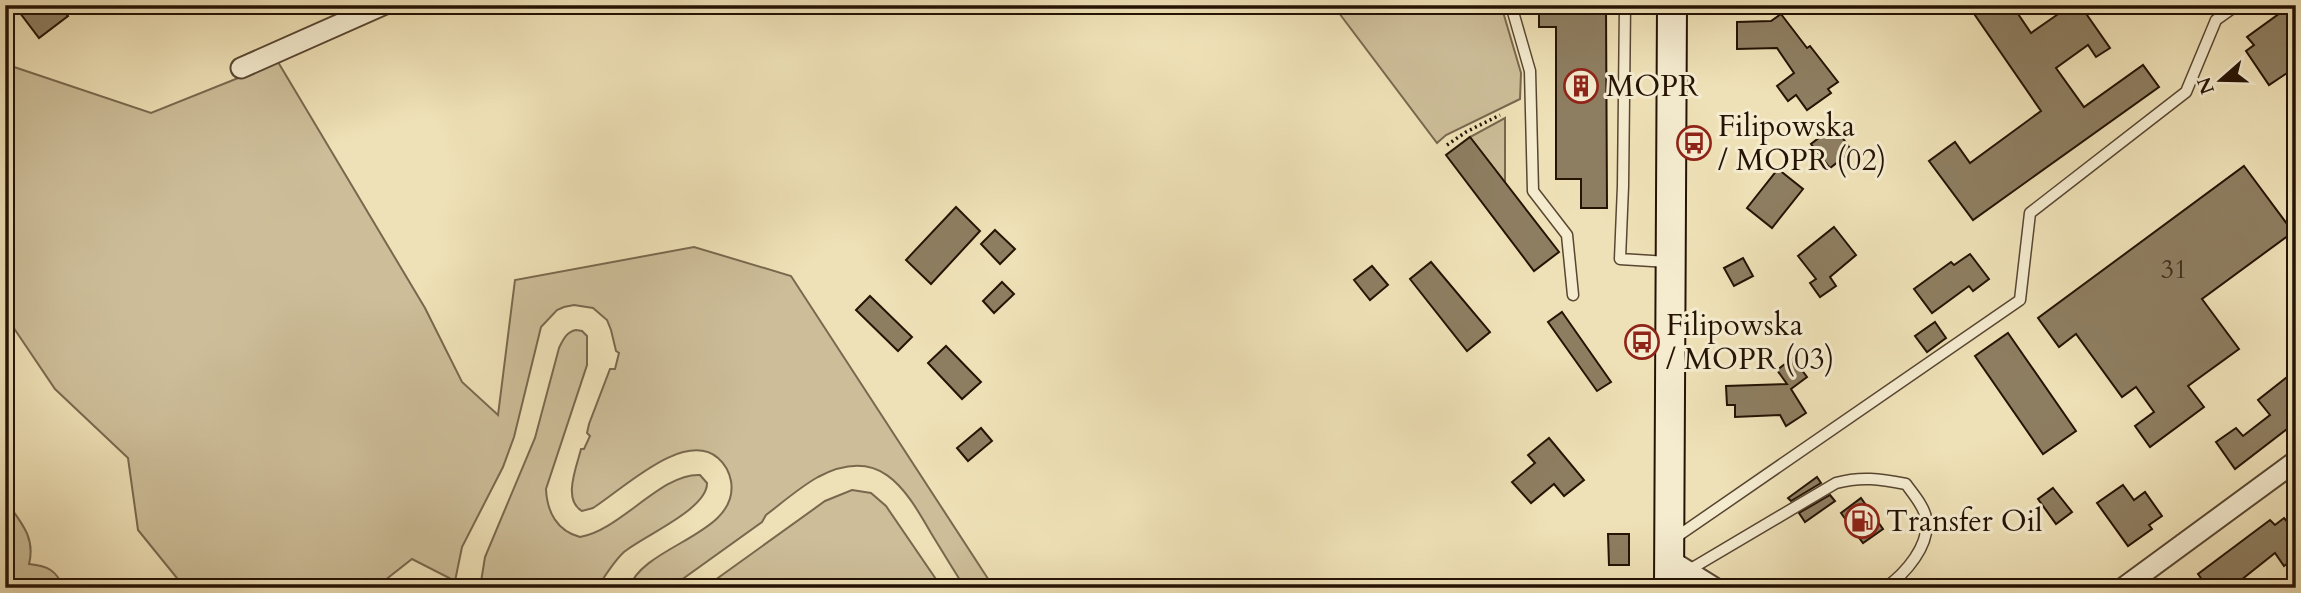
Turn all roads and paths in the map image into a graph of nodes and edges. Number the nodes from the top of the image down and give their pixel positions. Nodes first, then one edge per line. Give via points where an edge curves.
1 (383, 5) edge
2 (1511, 5) edge
3 (1625, 5) edge
4 (1672, 5) edge
5 (2237, 5) edge
6 (241, 68) dead end
7 (1500, 115) dead end
8 (1447, 145) dead end
9 (1672, 262) junction
10 (1573, 295) dead end
11 (2295, 463) edge
12 (1675, 565) edge
13 (1715, 588) edge
14 (1885, 588) edge
15 (2123, 588) edge

1 - 6 street
2 - 10 lane via 1530,71 1534,191 1567,235
3 - 9 lane via 1620,259
4 - 9 street
5 - 12 lane via 2216,20 2186,92 2029,213 2020,300
7 - 8 path
9 - 12 street
11 - 15 street
12 - 13 street
12 - 14 lane via 1836,483 1872,477 1906,484 1926,518 1924,540 1914,558

